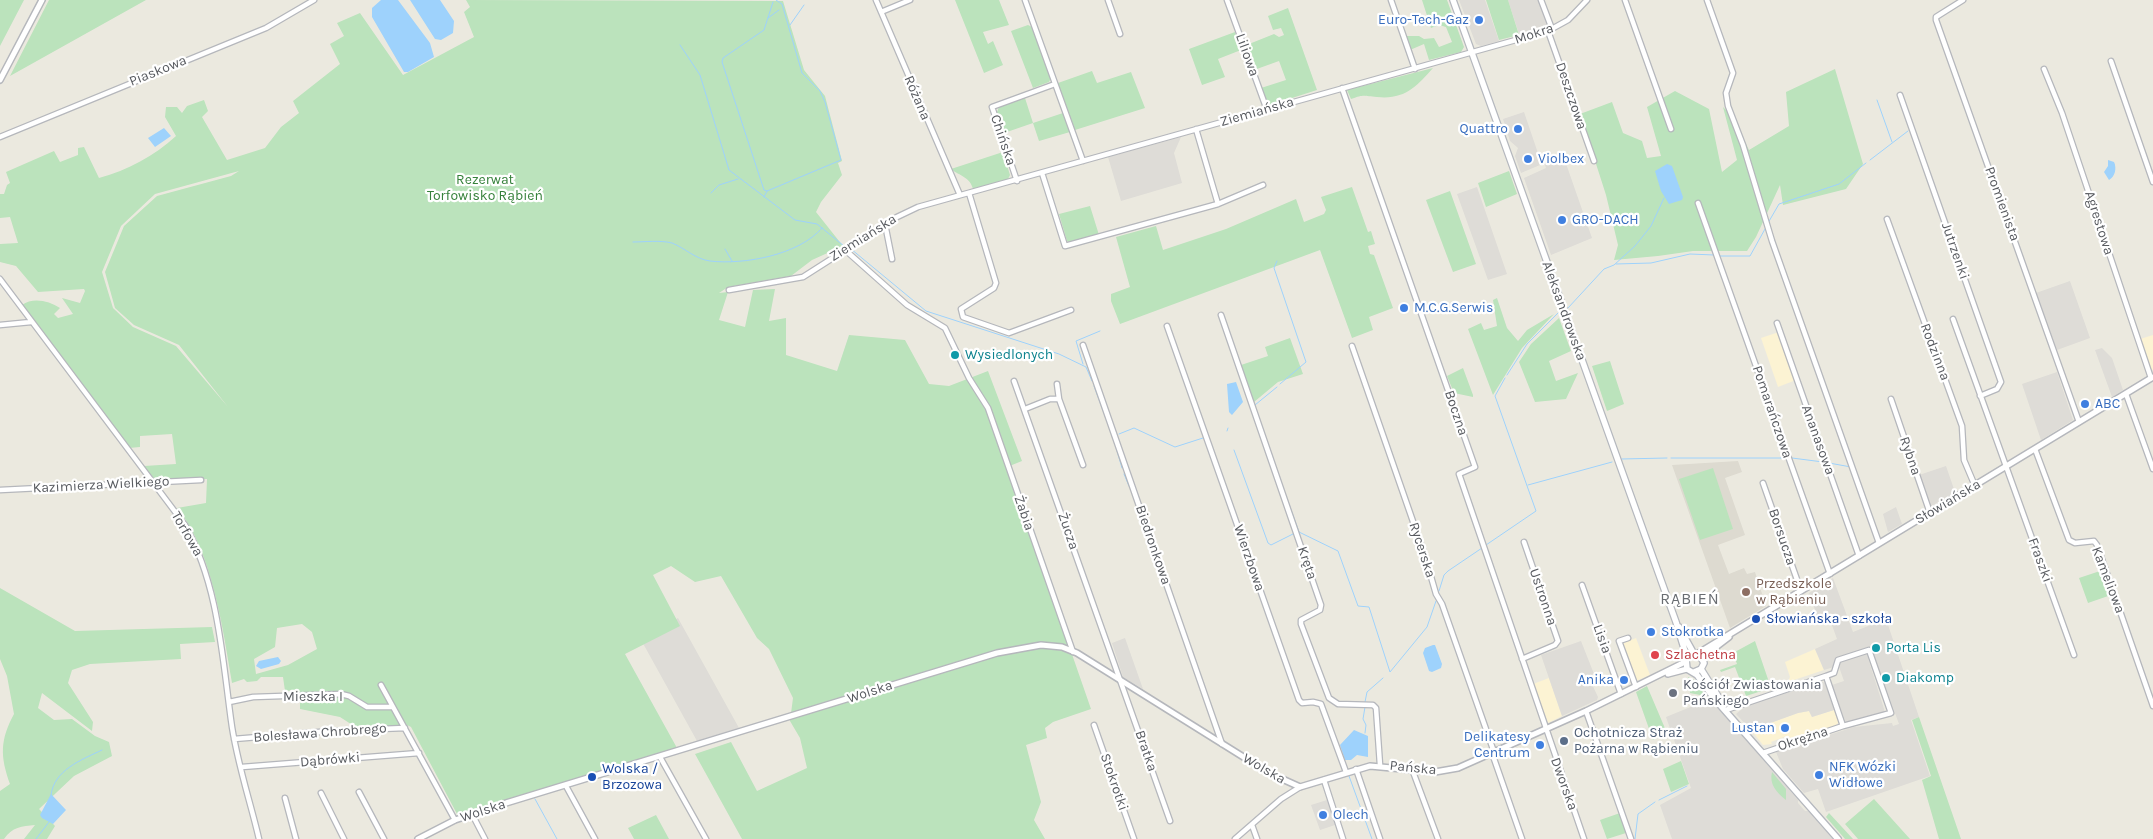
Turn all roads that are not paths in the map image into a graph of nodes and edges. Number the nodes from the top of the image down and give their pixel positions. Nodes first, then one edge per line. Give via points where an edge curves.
1 (42, 0) edge
2 (314, 0) edge
3 (876, 0) edge
4 (910, 0) edge
5 (1025, 0) edge
6 (1108, 0) edge
7 (1227, 0) edge
8 (1391, 0) edge
9 (1453, 0) edge
10 (1541, 0) edge
11 (1587, 0) edge
12 (1625, 0) edge
13 (1707, 0) edge
14 (1964, 0) edge
15 (881, 12) junction
16 (1550, 30) junction
17 (1120, 34) dead end
18 (1472, 52) junction
19 (2110, 61) dead end
20 (1415, 69) junction
21 (2044, 69) dead end
22 (0, 80) edge
23 (1055, 84) junction
24 (1342, 88) junction
25 (1900, 95) dead end
26 (1267, 110) junction
27 (1671, 129) dead end
28 (1196, 130) junction
29 (0, 137) edge
30 (1594, 161) dead end
31 (1082, 162) junction
32 (1042, 173) junction
33 (1017, 181) junction
34 (2153, 182) edge
35 (1263, 185) dead end
36 (969, 193) junction
37 (960, 195) junction
38 (1698, 203) dead end
39 (1218, 204) junction
40 (1887, 219) dead end
41 (885, 224) junction
42 (844, 249) junction
43 (892, 259) dead end
44 (0, 279) edge
45 (729, 290) dead end
46 (1070, 310) dead end
47 (1221, 315) dead end
48 (1953, 319) dead end
49 (31, 322) junction
50 (1777, 323) dead end
51 (0, 326) edge
52 (1167, 326) dead end
53 (1083, 345) dead end
54 (1352, 346) dead end
55 (2152, 378) edge
56 (1014, 381) dead end
57 (1057, 384) dead end
58 (2126, 394) junction
59 (1980, 396) junction
60 (1058, 399) junction
61 (1891, 399) dead end
62 (1025, 409) junction
63 (2079, 422) junction
64 (2035, 449) junction
65 (1082, 466) dead end
66 (2006, 466) junction
67 (2153, 469) edge
68 (202, 480) dead end
69 (153, 483) junction
70 (1764, 483) dead end
71 (1974, 486) junction
72 (0, 490) edge
73 (1930, 513) junction
74 (1524, 542) dead end
75 (1880, 543) junction
76 (1859, 556) junction
77 (1830, 574) junction
78 (1582, 585) dead end
79 (1801, 591) junction
80 (1676, 622) junction
81 (1743, 626) junction
82 (1628, 638) dead end
83 (1073, 652) junction
84 (1696, 654) junction
85 (2074, 655) dead end
86 (1522, 659) junction
87 (1686, 660) junction
88 (1703, 660) junction
89 (1687, 669) junction
90 (1701, 669) junction
91 (1694, 672) junction
92 (1826, 676) junction
93 (1653, 679) junction
94 (1121, 681) junction
95 (381, 685) dead end
96 (1636, 687) junction
97 (1621, 694) junction
98 (229, 702) junction
99 (2153, 706) edge
100 (393, 707) junction
101 (1726, 710) junction
102 (1586, 711) junction
103 (1094, 725) dead end
104 (1843, 726) junction
105 (405, 728) junction
106 (1545, 730) junction
107 (234, 739) junction
108 (1222, 744) junction
109 (419, 753) junction
110 (1493, 753) junction
111 (1763, 753) junction
112 (660, 757) junction
113 (1380, 765) junction
114 (242, 768) junction
115 (1356, 769) junction
116 (1412, 769) junction
117 (1346, 772) junction
118 (1324, 780) junction
119 (566, 786) junction
120 (1300, 787) junction
121 (359, 792) dead end
122 (321, 793) dead end
123 (285, 798) dead end
124 (472, 814) junction
125 (455, 820) junction
126 (1170, 821) dead end
127 (1252, 825) junction
128 (259, 839) edge
129 (296, 839) edge
130 (344, 839) edge
131 (384, 839) edge
132 (418, 839) edge
133 (485, 839) edge
134 (595, 839) edge
135 (706, 839) edge
136 (1134, 839) edge
137 (1236, 839) edge
138 (1257, 839) edge
139 (1343, 839) edge
140 (1380, 839) edge
141 (1438, 839) edge
142 (1522, 839) edge
143 (1584, 839) edge
144 (1631, 839) edge
145 (1838, 839) edge

1 - 22 street
2 - 29 street, Piaskowa via 266,28
3 - 15 street, Różana
4 - 15 street
5 - 23 street
6 - 17 street
7 - 26 street, Liliowa
8 - 20 street
9 - 18 main road, Aleksandrowska
10 - 16 street, Deszczowa
11 - 16 street, Mokra via 1578,12
12 - 27 street
13 - 75 street via 1733,73 1726,93 1728,106 1772,241
14 - 63 street, Promienista via 1936,20
15 - 37 street, Różana
16 - 18 street, Mokra
16 - 30 street, Deszczowa
18 - 20 street, Ziemiańska
18 - 80 main road, Aleksandrowska
19 - 34 street
20 - 24 street, Ziemiańska
21 - 55 street, Agrestowa
23 - 31 street
23 - 33 street, Chińska via 992,107
24 - 26 street, Ziemiańska
24 - 86 street, Boczna via 1475,467 1458,474
25 - 59 street, Jutrzenki via 2001,382 1997,389
26 - 28 street, Ziemiańska
28 - 31 street, Ziemiańska
28 - 39 street
31 - 32 street, Ziemiańska
32 - 33 street, Ziemiańska
32 - 39 street via 1065,246
33 - 36 street, Ziemiańska
35 - 39 street
36 - 37 street, Ziemiańska
36 - 46 street via 996,283 994,288 961,310 963,317 1009,333
37 - 41 street, Ziemiańska via 918,207
38 - 77 street, Pomarańczowa
40 - 71 street, Rodzinna via 1962,426 1964,460
41 - 42 street, Ziemiańska
41 - 43 street
42 - 45 street, Ziemiańska via 803,277
42 - 83 street, Żabia via 907,305 945,328 969,378 988,408
44 - 49 street, Torfowa
47 - 113 street, Kręta via 1321,605 1320,610 1305,617 1301,624 1329,698 1338,704 1373,705 1376,708
48 - 59 street
49 - 51 street
49 - 69 street, Torfowa
50 - 76 street, Ananasowa
52 - 117 street, Wierzbowa via 1299,700 1321,704
53 - 108 street, Biedronkowa
54 - 110 street, Rycerska
55 - 58 street, Słowiańska
56 - 62 street, Żucza
57 - 60 street
58 - 63 street, Słowiańska
58 - 67 street
59 - 66 street
60 - 62 street
60 - 65 street
61 - 73 street, Rybna
62 - 94 street, Żucza
63 - 64 street, Słowiańska
64 - 66 street, Słowiańska
64 - 99 street, Kameliowa via 2069,540 2075,543 2094,541 2097,545
66 - 71 street, Słowiańska
66 - 85 street, Fraszki
68 - 69 street, Kazimierza Wielkiego
69 - 72 street, Kazimierza Wielkiego
69 - 98 street, Torfowa via 185,524 202,560 219,634
70 - 79 street, Borsucza
71 - 73 street, Słowiańska
73 - 75 street, Słowiańska
74 - 86 street, Ustronna via 1558,641
75 - 76 street, Słowiańska
76 - 77 street, Słowiańska
77 - 79 street, Słowiańska
78 - 97 street, Lisia
79 - 81 street, Słowiańska
80 - 84 main road, Aleksandrowska
80 - 87 main road, Aleksandrowska
81 - 84 street, Słowiańska
81 - 88 street, Słowiańska
82 - 96 street via 1619,641
83 - 94 street, Wolska
83 - 112 street, Wolska via 1062,647 1041,646 996,653
84 - 87 main road
84 - 88 main road
86 - 106 street, Boczna
87 - 89 main road
87 - 93 street, Pańska
88 - 90 main road
89 - 91 main road
89 - 93 street, Pańska
90 - 91 main road
90 - 101 main road
91 - 101 main road
92 - 101 street
92 - 104 street, Okrężna
92 - 104 street, Okrężna via 1834,673 1838,660 1869,650 1890,713
93 - 96 street, Pańska
94 - 108 street, Wolska
94 - 126 street, Bratka
95 - 100 street
96 - 97 street, Pańska
97 - 102 street, Pańska
98 - 100 street, Mieszka I via 253,697 341,694 367,708
98 - 107 street, Torfowa
100 - 105 street
101 - 111 main road
102 - 106 street, Pańska
102 - 144 street
103 - 136 street, Stokrotki
104 - 111 street, Okrężna
105 - 107 street, Bolesława Chrobrego
105 - 109 street
106 - 110 street, Pańska
106 - 143 street, Dworska
107 - 114 street, Torfowa
108 - 120 street, Wolska via 1276,778
109 - 114 street, Dąbrówki
109 - 125 street
110 - 116 street, Pańska via 1446,771
110 - 142 street, Rycerska
111 - 145 main road
112 - 119 street, Wolska
112 - 135 street
113 - 115 street, Pańska
113 - 116 street, Pańska
114 - 128 street, Torfowa
115 - 117 street, Pańska
115 - 140 street
116 - 141 street
117 - 118 street, Pańska
118 - 120 street, Pańska
118 - 139 street
119 - 124 street, Wolska
119 - 134 street
120 - 127 street, Pańska
121 - 131 street
122 - 130 street
123 - 129 street
124 - 125 street, Wolska
124 - 133 street
125 - 132 street, Wolska
127 - 137 street, Pańska
127 - 138 street

